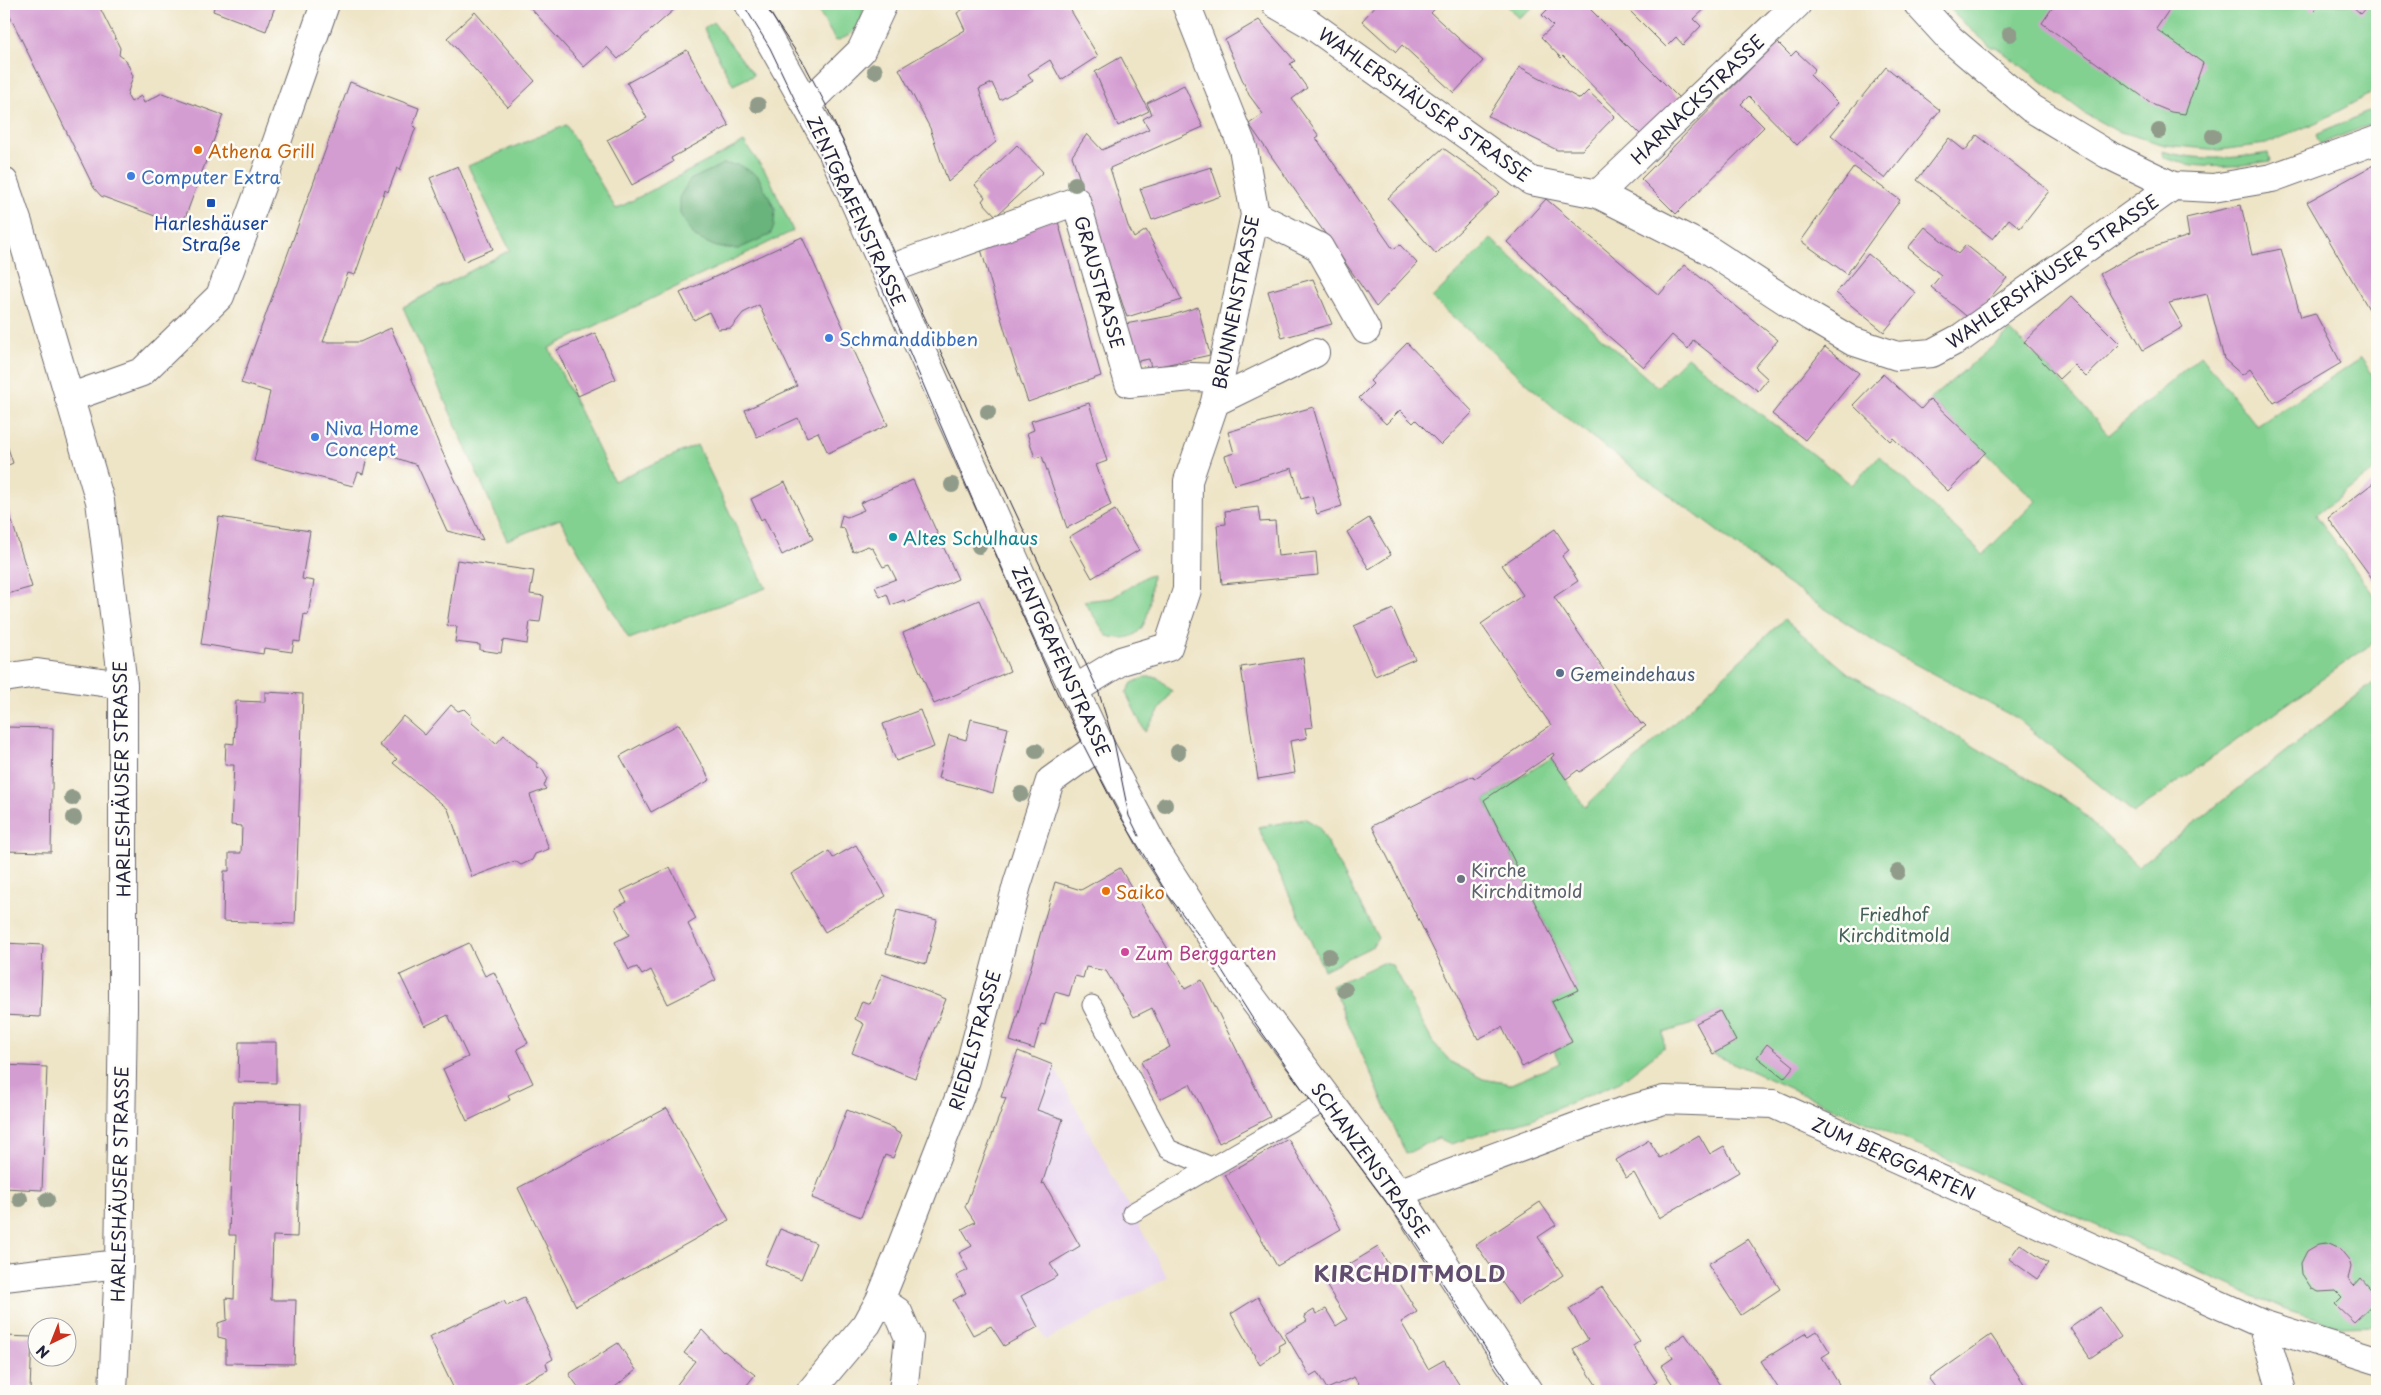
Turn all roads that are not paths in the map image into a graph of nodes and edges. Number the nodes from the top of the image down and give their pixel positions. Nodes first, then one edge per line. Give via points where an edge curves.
1 (325, 4) edge
2 (749, 4) edge
3 (884, 4) edge
4 (1186, 4) edge
5 (1276, 4) edge
6 (1796, 4) edge
7 (1918, 4) edge
8 (807, 104) junction
9 (2377, 140) edge
10 (4, 182) edge
11 (2173, 186) junction
12 (1598, 194) junction
13 (1255, 215) junction
14 (886, 270) junction
15 (1366, 330) dead end
16 (1315, 353) dead end
17 (1217, 390) junction
18 (69, 398) junction
19 (4, 678) edge
20 (123, 686) junction
21 (1074, 690) junction
22 (1100, 745) junction
23 (1241, 983) joint
24 (1092, 1005) dead end
25 (1328, 1100) junction
26 (1211, 1168) junction
27 (1398, 1193) junction
28 (1132, 1212) dead end
29 (119, 1264) junction
30 (4, 1277) edge
31 (880, 1300) junction
32 (2262, 1324) junction
33 (2377, 1360) edge
34 (113, 1391) edge
35 (811, 1391) edge
36 (903, 1391) edge
37 (1528, 1391) edge
38 (2282, 1391) edge

1 - 18 street via 220,296 142,372
2 - 8 street, ZENTGRAFENSTRASSE
3 - 8 street via 861,51
4 - 13 street, BRUNNENSTRASSE via 1243,148
5 - 12 street, WAHLERSHÄUSER STRASSE via 1309,23 1530,180
6 - 12 street, HARNACKSTRASSE
7 - 11 street via 1949,38 2031,108 2107,154
8 - 14 street, ZENTGRAFENSTRASSE
9 - 11 street, WAHLERSHÄUSER STRASSE via 2272,178 2213,188
10 - 18 street, HARLESHÄUSER STRASSE
11 - 12 street, WAHLERSHÄUSER STRASSE via 1962,337 1932,353 1897,356 1852,341 1707,249
13 - 15 street via 1319,247
13 - 17 street, BRUNNENSTRASSE
14 - 17 street, GRAUSTRASSE via 1076,200 1129,383 1192,377
14 - 21 street, ZENTGRAFENSTRASSE
16 - 17 street, BRUNNENSTRASSE
17 - 21 street, BRUNNENSTRASSE via 1188,481 1187,590 1168,646 1121,661
18 - 20 street, HARLESHÄUSER STRASSE via 100,501
19 - 20 street via 37,673
20 - 29 street, HARLESHÄUSER STRASSE
21 - 22 street, ZENTGRAFENSTRASSE
22 - 23 street, ZENTGRAFENSTRASSE via 1163,862
22 - 31 street, RIEDELSTRASSE via 1050,781 1017,885 966,1080
23 - 25 street, SCHANZENSTRASSE
24 - 26 lane via 1168,1149
25 - 26 lane
25 - 27 street, SCHANZENSTRASSE
26 - 28 lane
27 - 32 street, ZUM BERGGARTEN via 1597,1119 1664,1100 1773,1104
27 - 37 street, SCHANZENSTRASSE
29 - 30 street
29 - 34 street, HARLESHÄUSER STRASSE
31 - 35 street, RIEDELSTRASSE via 866,1324
31 - 36 street via 898,1312 909,1338
32 - 33 street, ZUM BERGGARTEN
32 - 38 street

